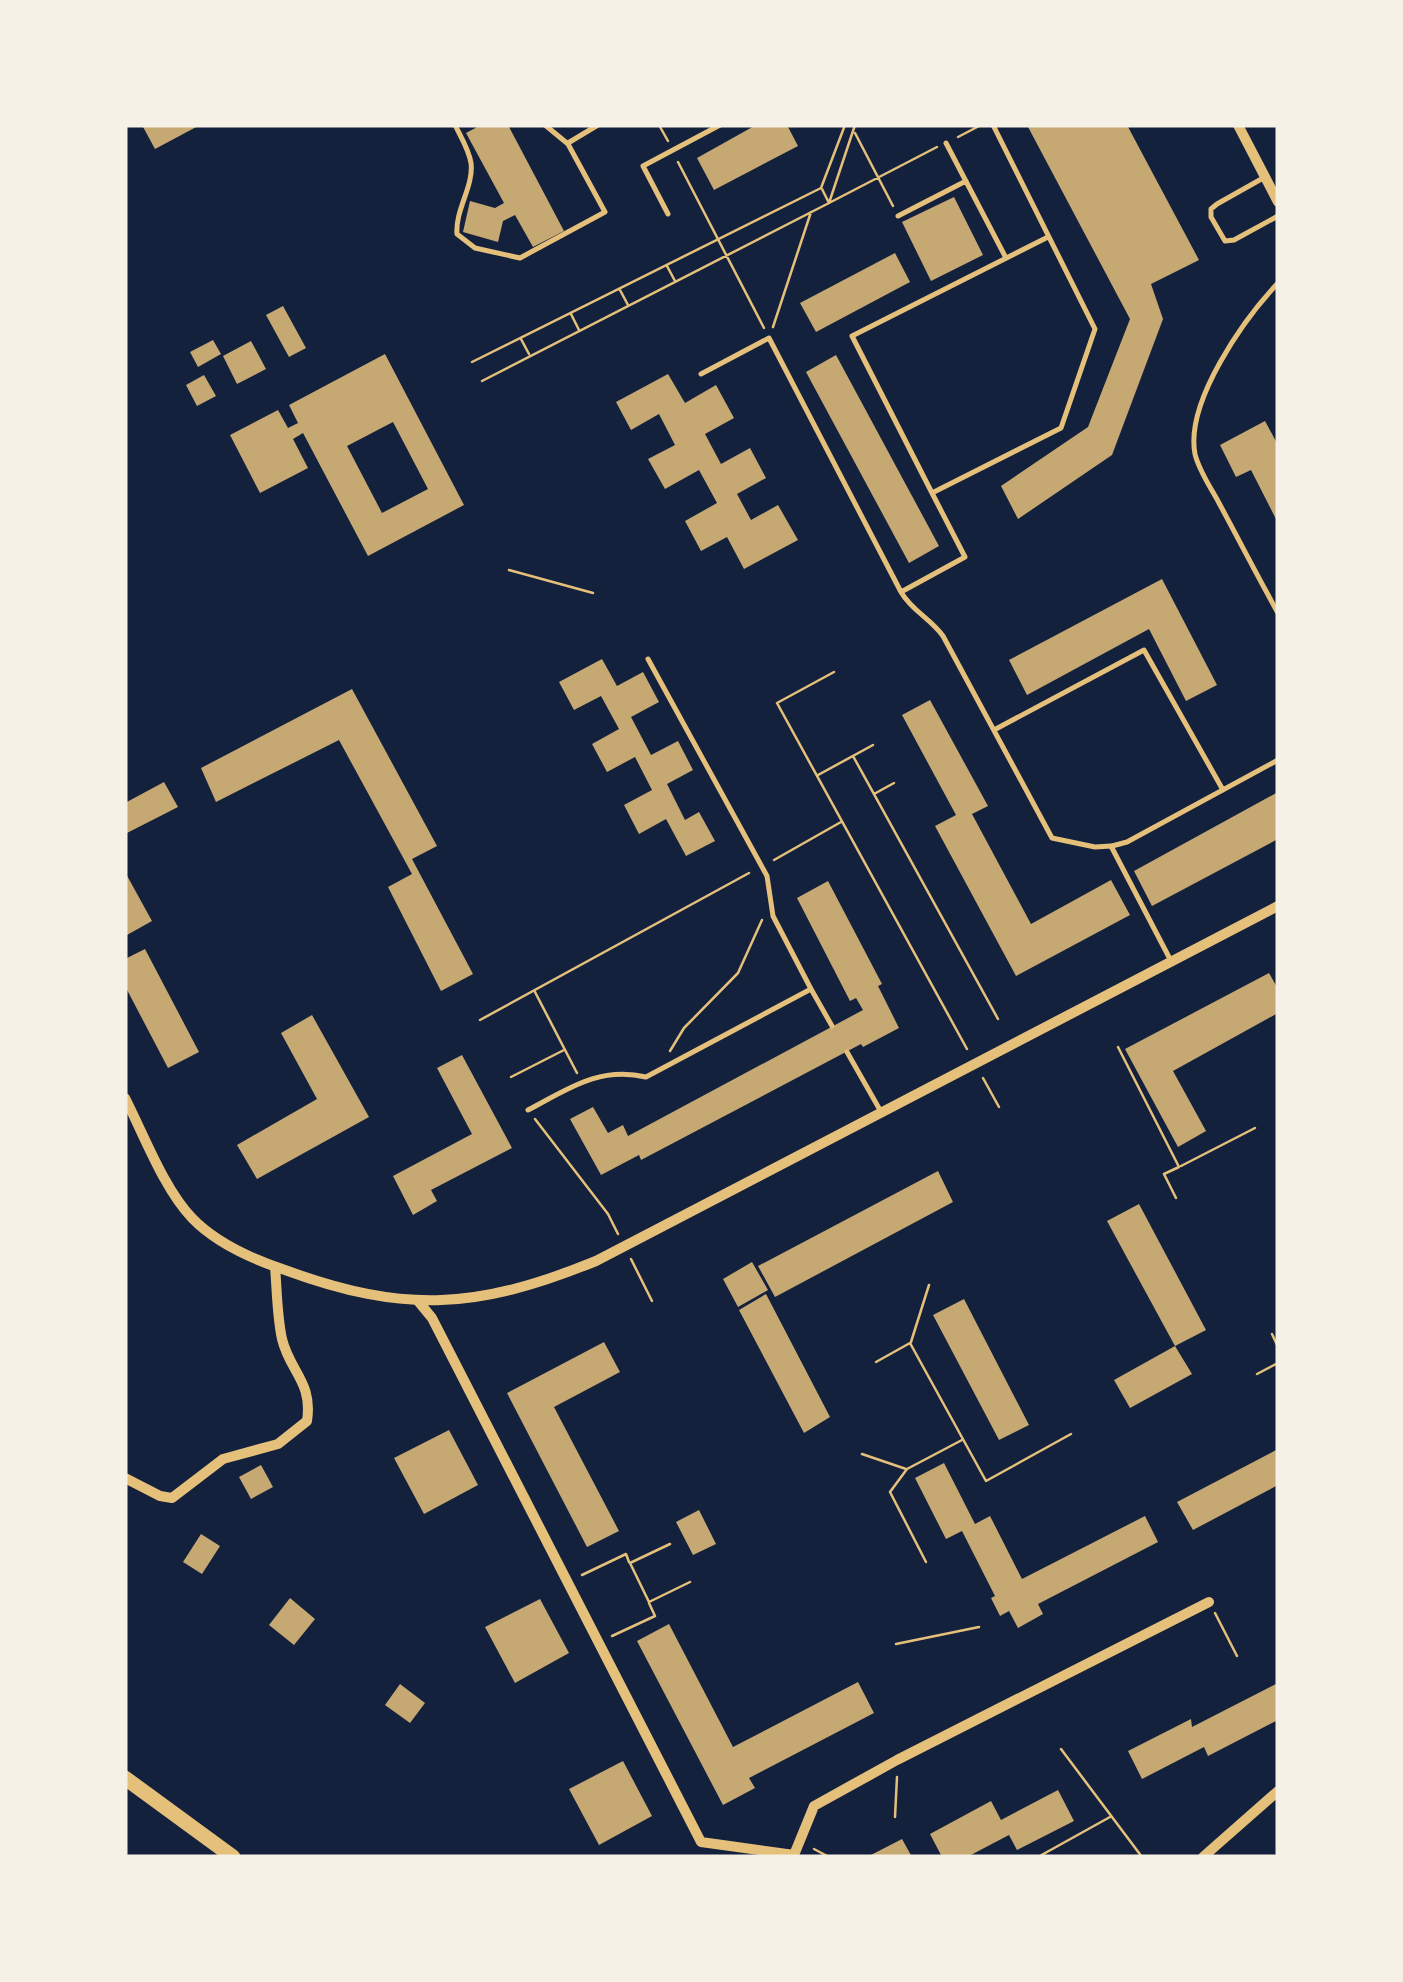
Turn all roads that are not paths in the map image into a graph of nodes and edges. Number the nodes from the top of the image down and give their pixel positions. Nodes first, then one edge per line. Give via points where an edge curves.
1 (455, 125) edge
2 (544, 125) edge
3 (598, 125) edge
4 (720, 125) edge
5 (993, 125) edge
6 (1238, 125) edge
7 (946, 143) road end
8 (568, 144) junction
9 (1265, 177) junction
10 (966, 181) junction
11 (1278, 202) edge
12 (668, 214) dead end
13 (898, 216) road end
14 (1278, 216) edge
15 (1048, 237) junction
16 (1006, 258) junction
17 (1278, 283) edge
18 (701, 374) dead end
19 (932, 493) junction
20 (900, 592) junction
21 (1278, 613) edge
22 (648, 658) dead end
23 (994, 730) junction
24 (1278, 760) edge
25 (1223, 790) junction
26 (1112, 846) junction
27 (1278, 906) edge
28 (1171, 960) junction
29 (811, 989) junction
30 (832, 1026) dead end
31 (847, 1052) dead end
32 (125, 1098) edge
33 (528, 1110) road end
34 (882, 1112) junction
35 (274, 1267) junction
36 (418, 1301) junction
37 (125, 1478) edge
38 (1209, 1602) road end
39 (125, 1778) edge
40 (1278, 1792) edge
41 (234, 1857) edge
42 (1203, 1857) edge

1 - 8 lane via 471,170 457,234 475,248 520,258 605,212
2 - 8 lane
3 - 8 lane
4 - 12 lane via 642,166
5 - 15 lane
6 - 9 street
7 - 10 lane
9 - 11 street
9 - 14 lane via 1217,204 1212,217 1225,240 1234,240
10 - 13 lane
10 - 16 lane
15 - 16 lane
15 - 19 lane via 1095,329 1061,428
16 - 19 lane via 852,336
17 - 21 lane via 1220,364 1194,439 1201,470
18 - 20 lane via 769,338
19 - 20 lane via 965,557
20 - 23 lane via 938,628
22 - 29 lane via 762,866 770,906
23 - 25 lane via 1144,650
23 - 26 lane via 1052,838
24 - 25 lane
25 - 26 lane
26 - 28 lane
27 - 28 street
28 - 34 street
29 - 30 lane
29 - 33 lane via 646,1077 588,1078
31 - 34 lane
32 - 35 street via 191,1217
34 - 36 street via 580,1268 502,1293
35 - 36 street via 343,1291
35 - 37 street via 281,1335 305,1384 307,1421 278,1444 223,1460 172,1498
36 - 38 street via 701,1842 794,1855 814,1806
39 - 41 main road
40 - 42 street

